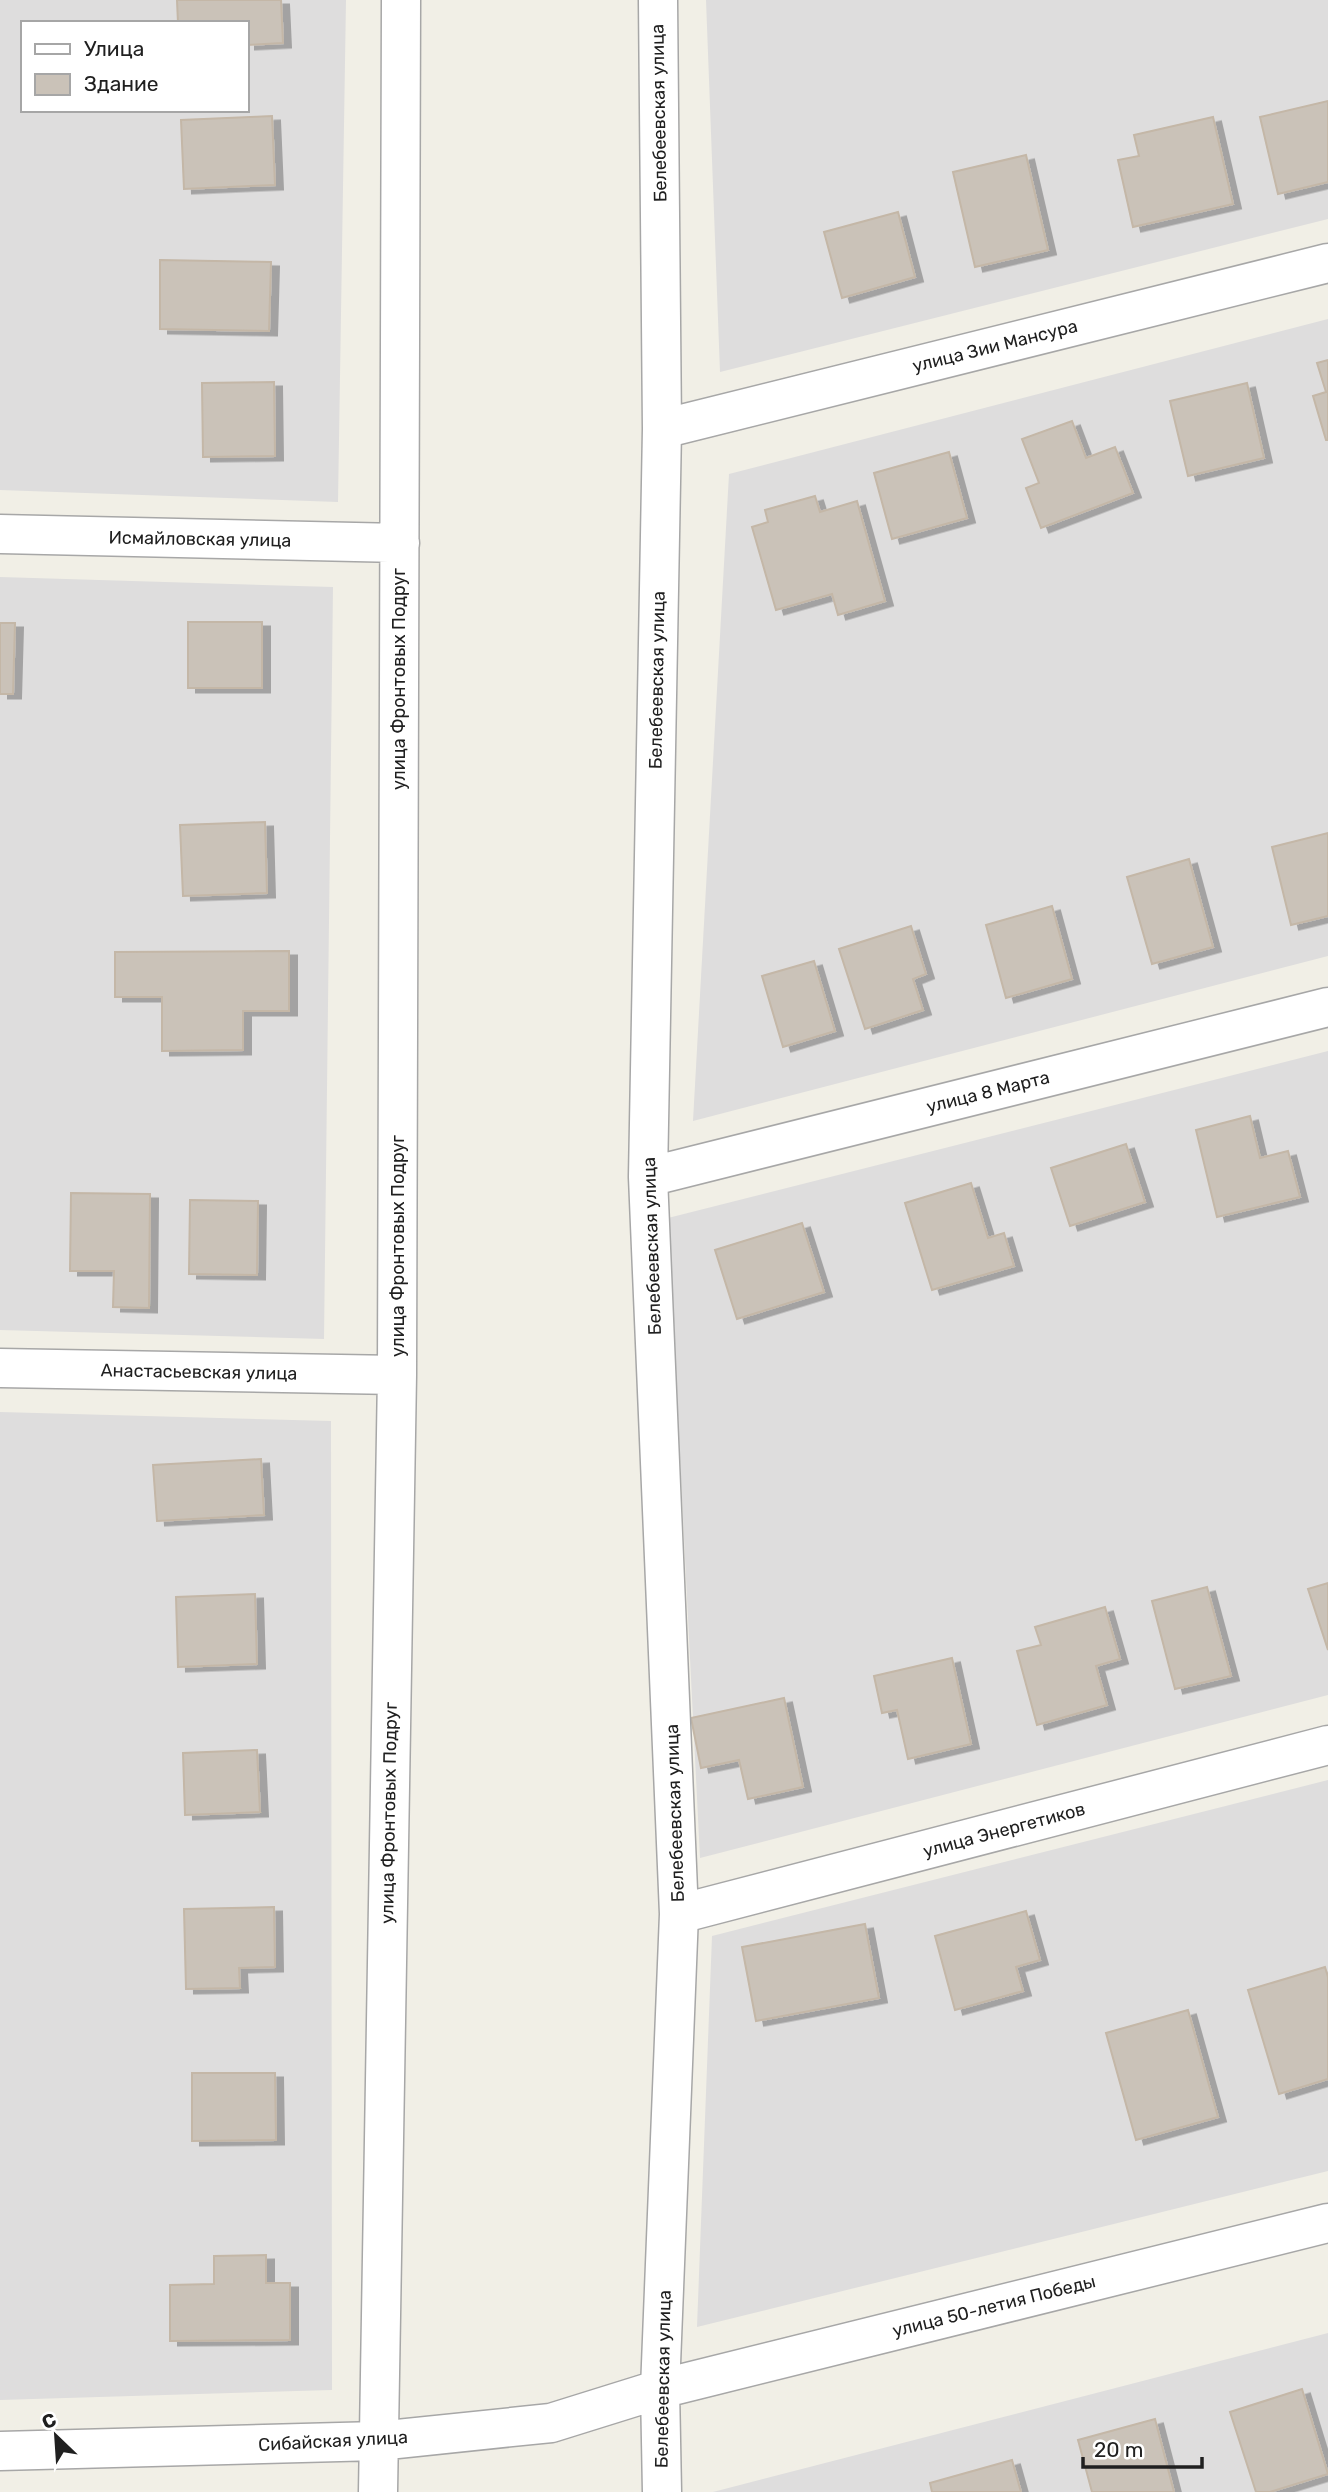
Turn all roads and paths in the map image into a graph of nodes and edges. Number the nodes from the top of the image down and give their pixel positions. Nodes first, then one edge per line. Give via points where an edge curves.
1 (401, 0) edge
2 (658, 0) edge
3 (1328, 263) edge
4 (662, 429) junction
5 (0, 534) edge
6 (400, 543) junction
7 (1328, 1007) edge
8 (648, 1177) junction
9 (0, 1368) edge
10 (397, 1376) junction
11 (1328, 1745) edge
12 (679, 1914) junction
13 (1328, 2223) edge
14 (660, 2389) junction
15 (378, 2441) junction
16 (0, 2451) edge
17 (378, 2492) edge
18 (662, 2492) edge

1 - 6 street, улица Фронтовых Подруг
2 - 4 street, Белебеевская улица
3 - 4 street, улица Зии Мансура
4 - 8 street, Белебеевская улица
5 - 6 street, Исмайловская улица
6 - 10 street, улица Фронтовых Подруг
7 - 8 street, улица 8 Марта
8 - 12 street, Белебеевская улица
9 - 10 street, Анастасьевская улица
10 - 15 street, улица Фронтовых Подруг
11 - 12 street, улица Энергетиков
12 - 14 street, Белебеевская улица
13 - 14 street, улица 50-летия Победы
14 - 15 street, Сибайская улица via 551,2423
14 - 18 street, Белебеевская улица
15 - 16 street, Сибайская улица
15 - 17 street, улица Фронтовых Подруг

